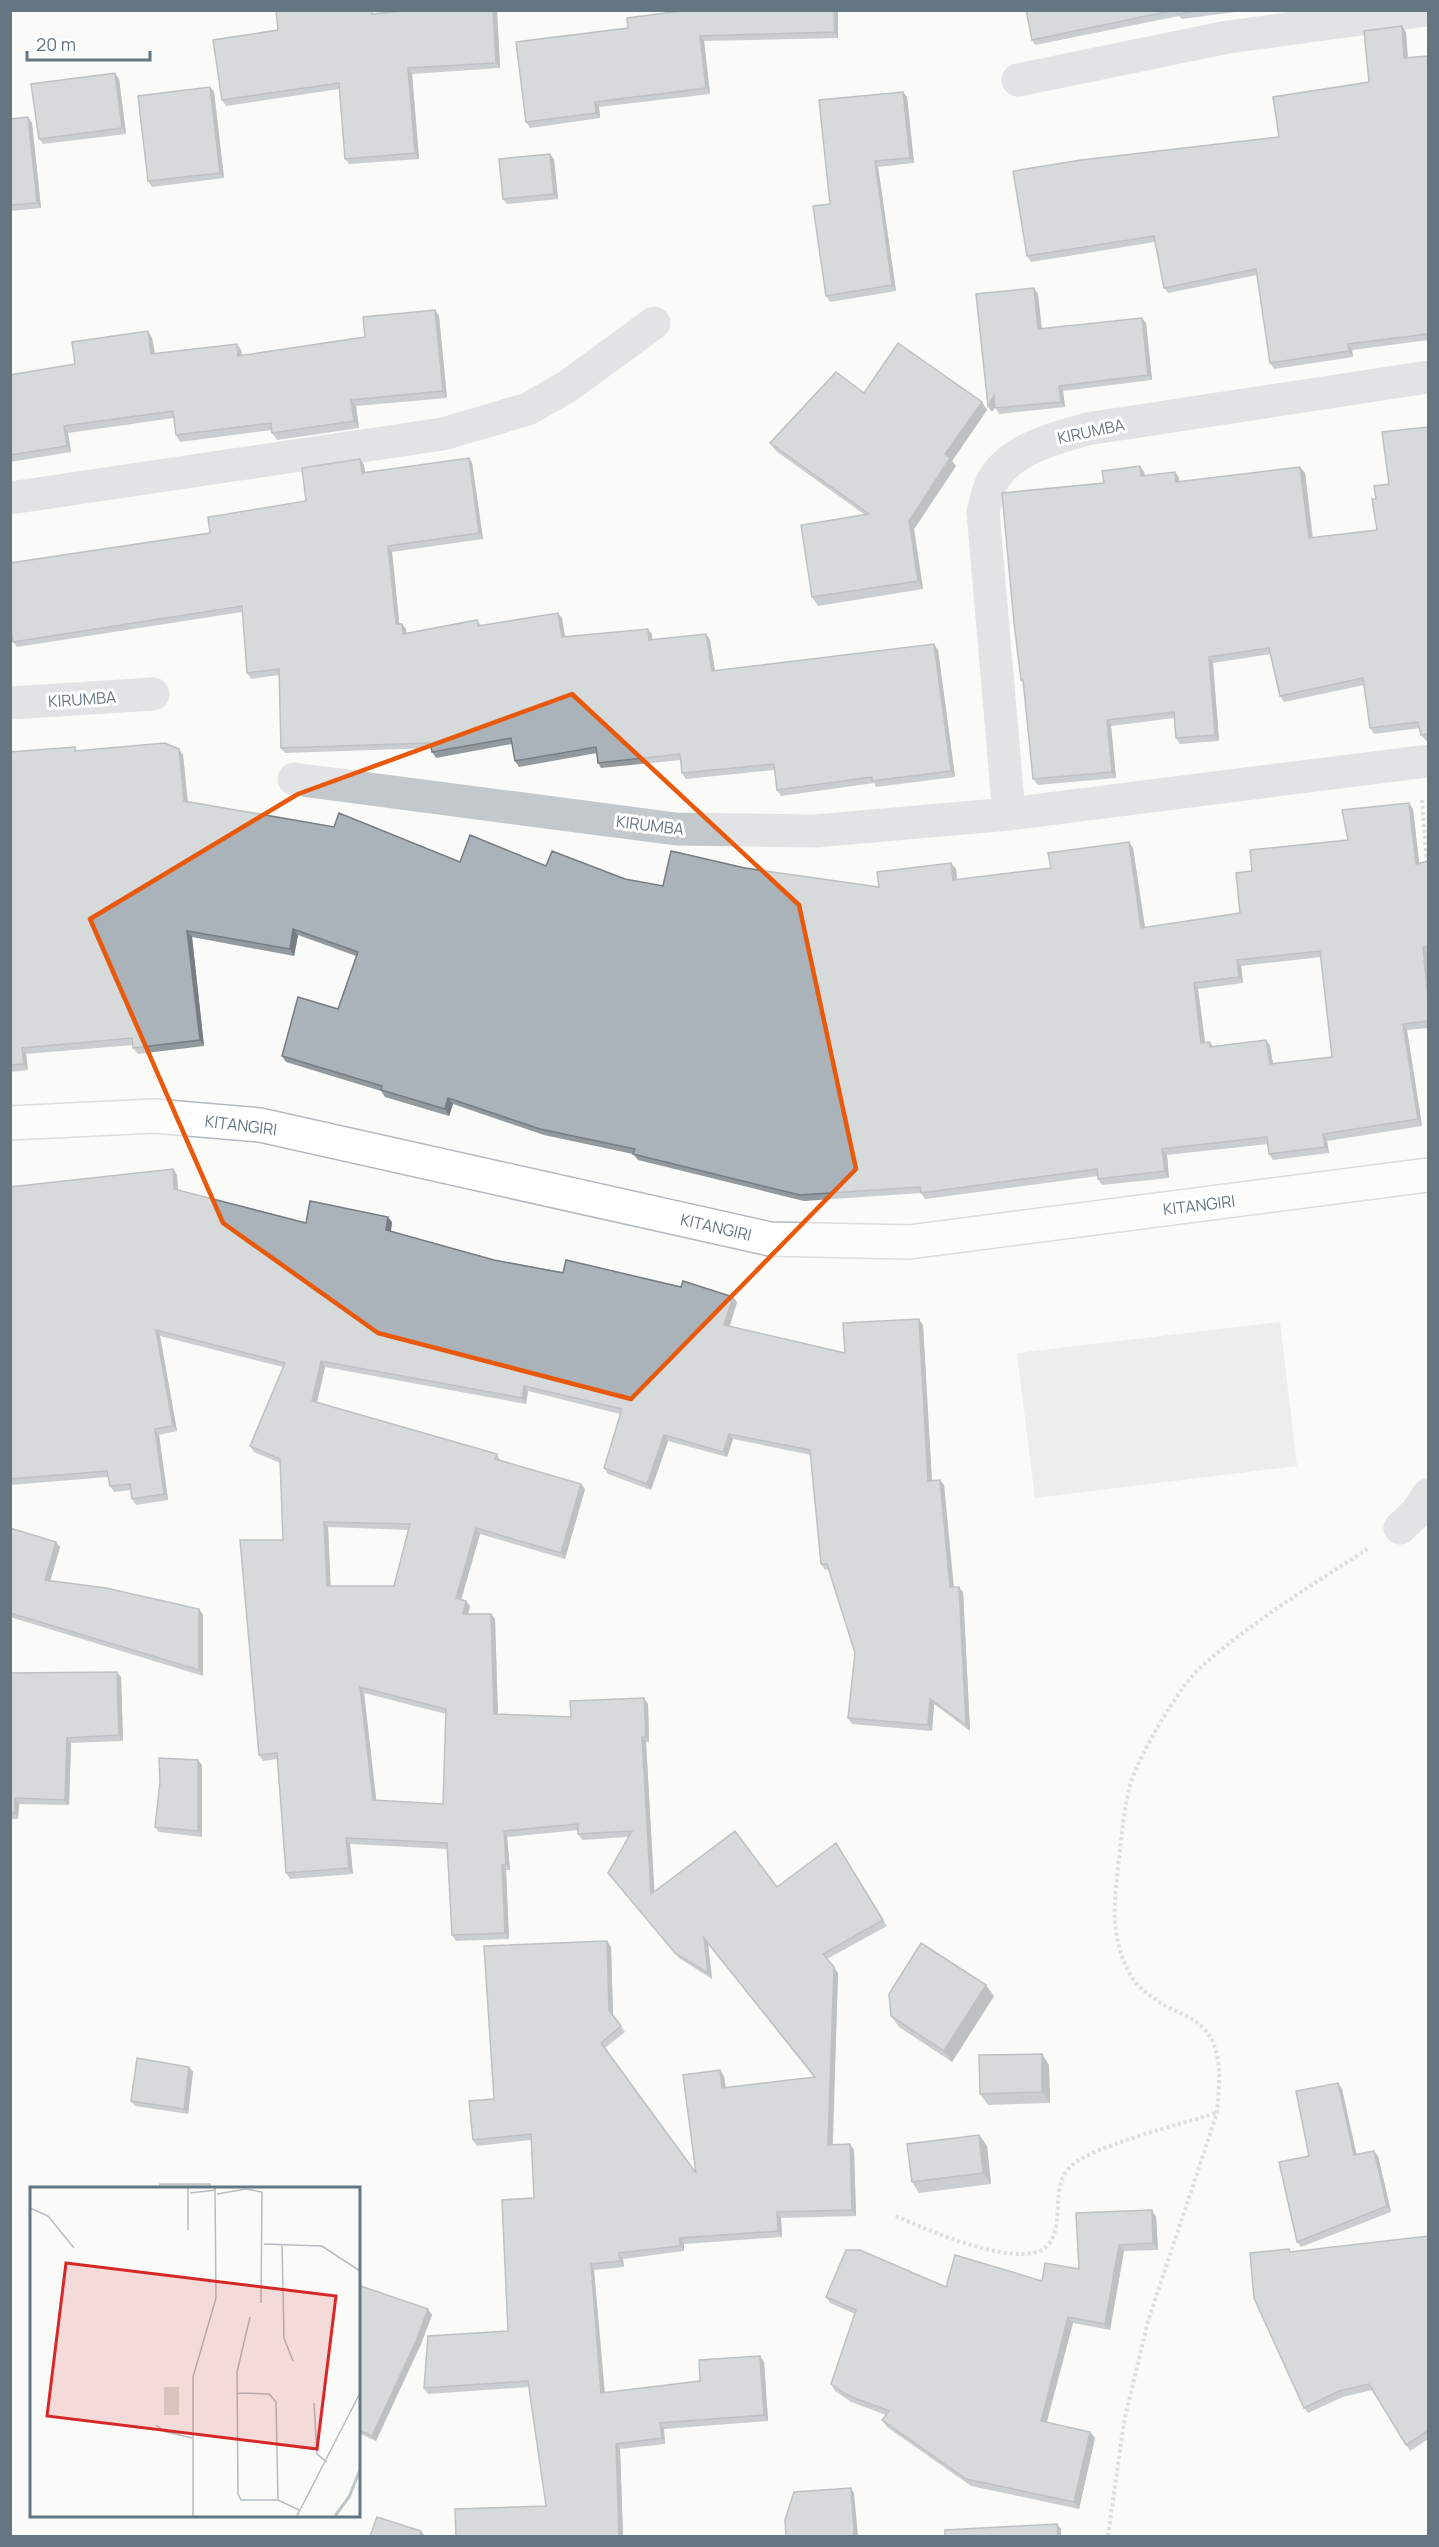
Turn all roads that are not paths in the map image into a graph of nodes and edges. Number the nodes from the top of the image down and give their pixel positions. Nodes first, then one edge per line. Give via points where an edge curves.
1 (1427, 10) edge
2 (1018, 80) dead end
3 (654, 323) dead end
4 (1428, 377) edge
5 (10, 498) edge
6 (153, 694) dead end
7 (10, 703) edge
8 (1424, 762) edge
9 (294, 779) dead end
10 (1009, 814) junction
11 (10, 1123) edge
12 (1428, 1175) edge
13 (1428, 1495) edge
14 (1400, 1528) road end

1 - 2 street via 1228,37
3 - 5 street via 568,386 528,409 444,434
4 - 10 street, KIRUMBA via 1087,429 1047,440 1012,460 993,480 983,512
6 - 7 street, KIRUMBA
8 - 10 street, KIRUMBA
9 - 10 street, KIRUMBA via 676,829 815,831
11 - 12 main road, KITANGIRI via 154,1116 260,1125 770,1239 909,1242
13 - 14 street

